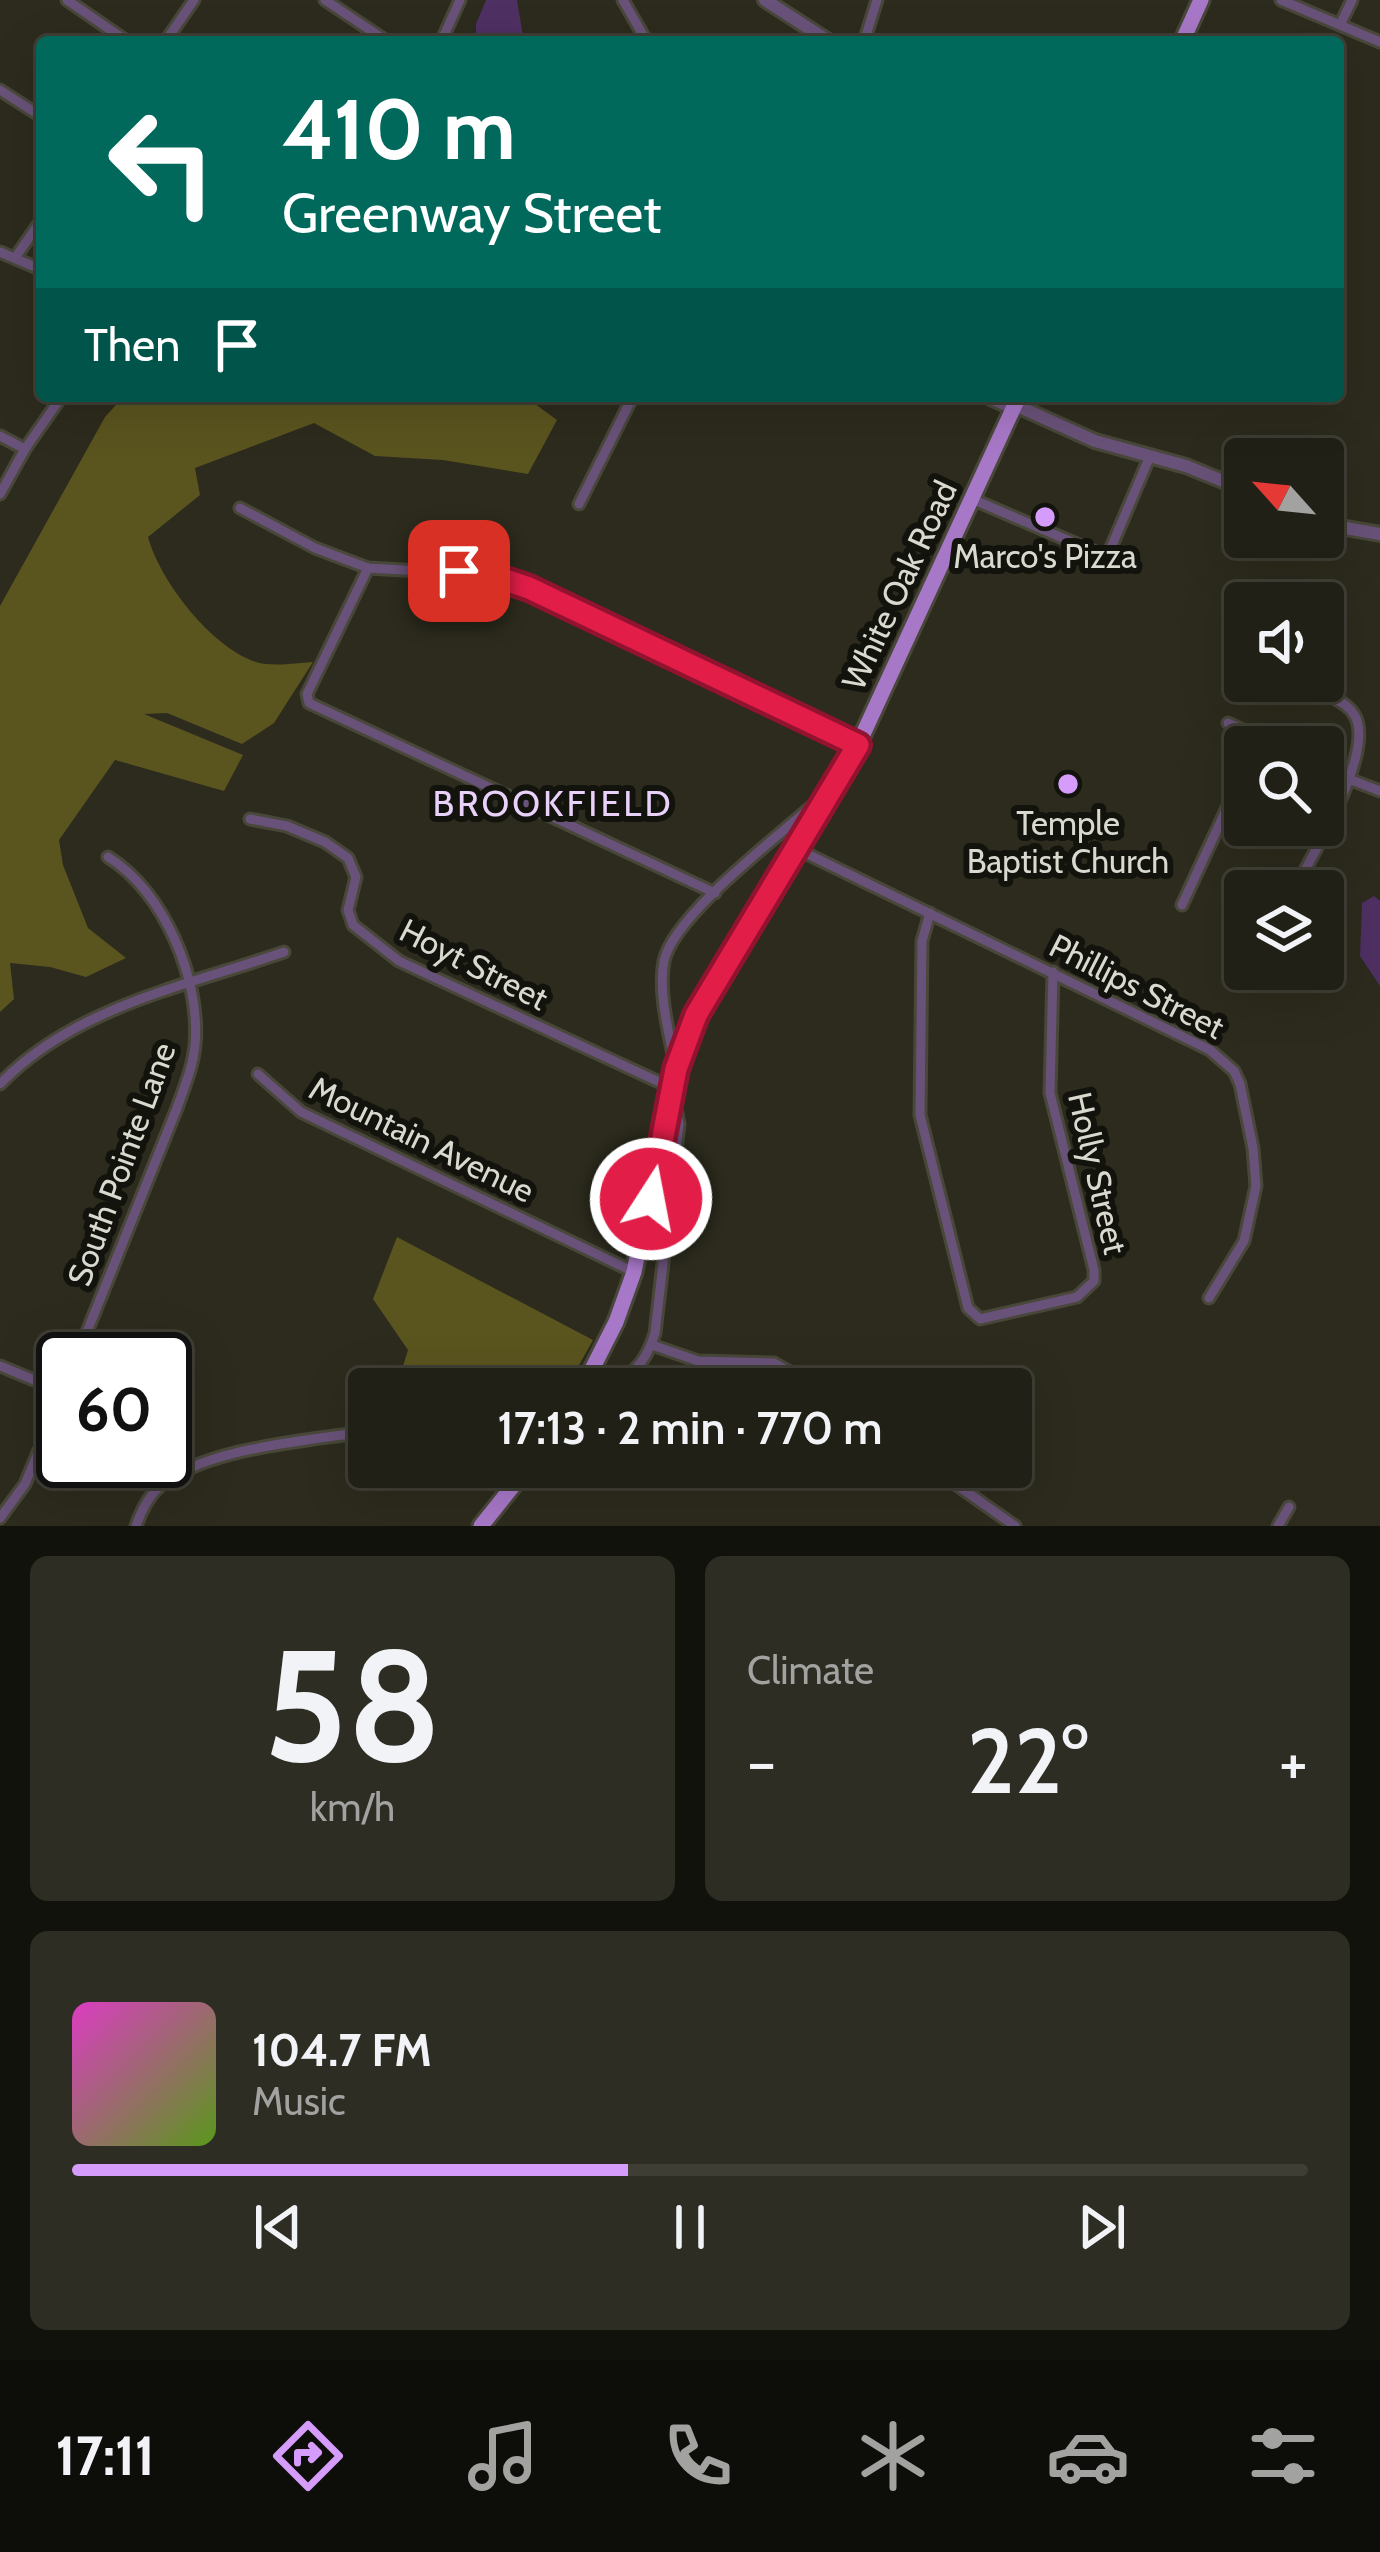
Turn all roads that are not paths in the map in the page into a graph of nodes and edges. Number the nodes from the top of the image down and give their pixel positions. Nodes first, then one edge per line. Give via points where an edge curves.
1 (67, 0) edge
2 (194, 0) edge
3 (460, 0) edge
4 (623, 0) edge
5 (764, 0) edge
6 (877, 0) edge
7 (1201, 0) edge
8 (1281, 0) edge
9 (1352, 0) edge
10 (328, 1) edge
11 (1340, 25) junction
12 (119, 36) edge
13 (169, 36) edge
14 (379, 36) edge
15 (444, 36) edge
16 (644, 36) edge
17 (821, 36) edge
18 (866, 36) edge
19 (1185, 36) edge
20 (1380, 42) edge
21 (0, 90) edge
22 (36, 113) edge
23 (36, 228) edge
24 (0, 252) edge
25 (15, 258) junction
26 (36, 267) edge
27 (58, 402) edge
28 (631, 402) edge
29 (1016, 404) edge
30 (0, 436) edge
31 (25, 448) junction
32 (1150, 456) junction
33 (1224, 481) edge
34 (0, 494) edge
35 (972, 499) junction
36 (579, 504) dead end
37 (240, 508) dead end
38 (1344, 528) edge
39 (1380, 534) edge
40 (368, 568) junction
41 (1338, 702) edge
42 (1228, 723) dead end
43 (1232, 726) edge
44 (858, 745) junction
45 (843, 771) junction
46 (1344, 779) edge
47 (1348, 781) junction
48 (1380, 791) edge
49 (1224, 815) edge
50 (250, 819) dead end
51 (796, 848) junction
52 (108, 856) dead end
53 (1304, 870) edge
54 (715, 893) junction
55 (1182, 905) dead end
56 (930, 913) junction
57 (284, 952) dead end
58 (1053, 972) junction
59 (188, 985) junction
60 (676, 1069) junction
61 (258, 1074) dead end
62 (0, 1084) edge
63 (672, 1088) junction
64 (669, 1106) junction
65 (634, 1272) junction
66 (1209, 1298) dead end
67 (87, 1332) edge
68 (652, 1345) junction
69 (0, 1366) edge
70 (593, 1368) edge
71 (636, 1368) edge
72 (783, 1368) edge
73 (36, 1381) edge
74 (348, 1435) edge
75 (36, 1457) edge
76 (511, 1488) edge
77 (961, 1488) edge
78 (1289, 1507) dead end
79 (0, 1519) edge
80 (136, 1526) edge
81 (481, 1526) edge
82 (1015, 1526) edge
83 (1278, 1526) edge

1 - 12 street
2 - 13 street
3 - 15 street
4 - 16 street
5 - 17 street
6 - 18 street
7 - 19 main road
8 - 11 street
9 - 11 street
10 - 14 street
11 - 20 street
21 - 22 street
23 - 25 street
24 - 25 street
25 - 26 street
27 - 31 street
28 - 36 street
29 - 32 street via 1081,436
29 - 35 main road, White Oak Road
30 - 31 street
31 - 34 street
32 - 33 street
32 - 35 street via 1107,557
35 - 44 main road, White Oak Road
37 - 40 street
38 - 39 street
40 - 44 street via 491,575 529,588
40 - 54 street via 309,703
41 - 47 street via 1357,721 1360,738
42 - 43 street
44 - 45 main road, White Oak Road
45 - 51 main road, White Oak Road
45 - 54 street
46 - 47 street
47 - 48 street
47 - 53 street
49 - 55 street
50 - 63 street, Hoyt Street via 287,826 348,858 356,877 353,925 399,961
51 - 56 street, Phillips Street
51 - 60 main road, White Oak Road via 705,997
52 - 59 street, South Pointe Lane via 162,912
54 - 60 street via 664,961
56 - 58 street, Phillips Street
56 - 58 street, Holly Street via 922,941 920,1115 968,1308 986,1320 1068,1299 1087,1291 1094,1275 1050,1094
57 - 59 street
58 - 66 street, Phillips Street via 1210,1050 1234,1071 1256,1186 1244,1241
59 - 62 street via 64,1032
59 - 67 street, South Pointe Lane via 196,1024 191,1070
60 - 63 main road, White Oak Road
61 - 65 street, Mountain Avenue via 301,1112
63 - 64 main road, White Oak Road
64 - 65 main road, White Oak Road
64 - 68 street via 679,1124
65 - 70 main road, White Oak Road
68 - 71 street
68 - 72 street via 698,1361
69 - 73 street
74 - 80 street via 192,1468 157,1489
75 - 79 street
76 - 81 main road
77 - 82 street
78 - 83 street

